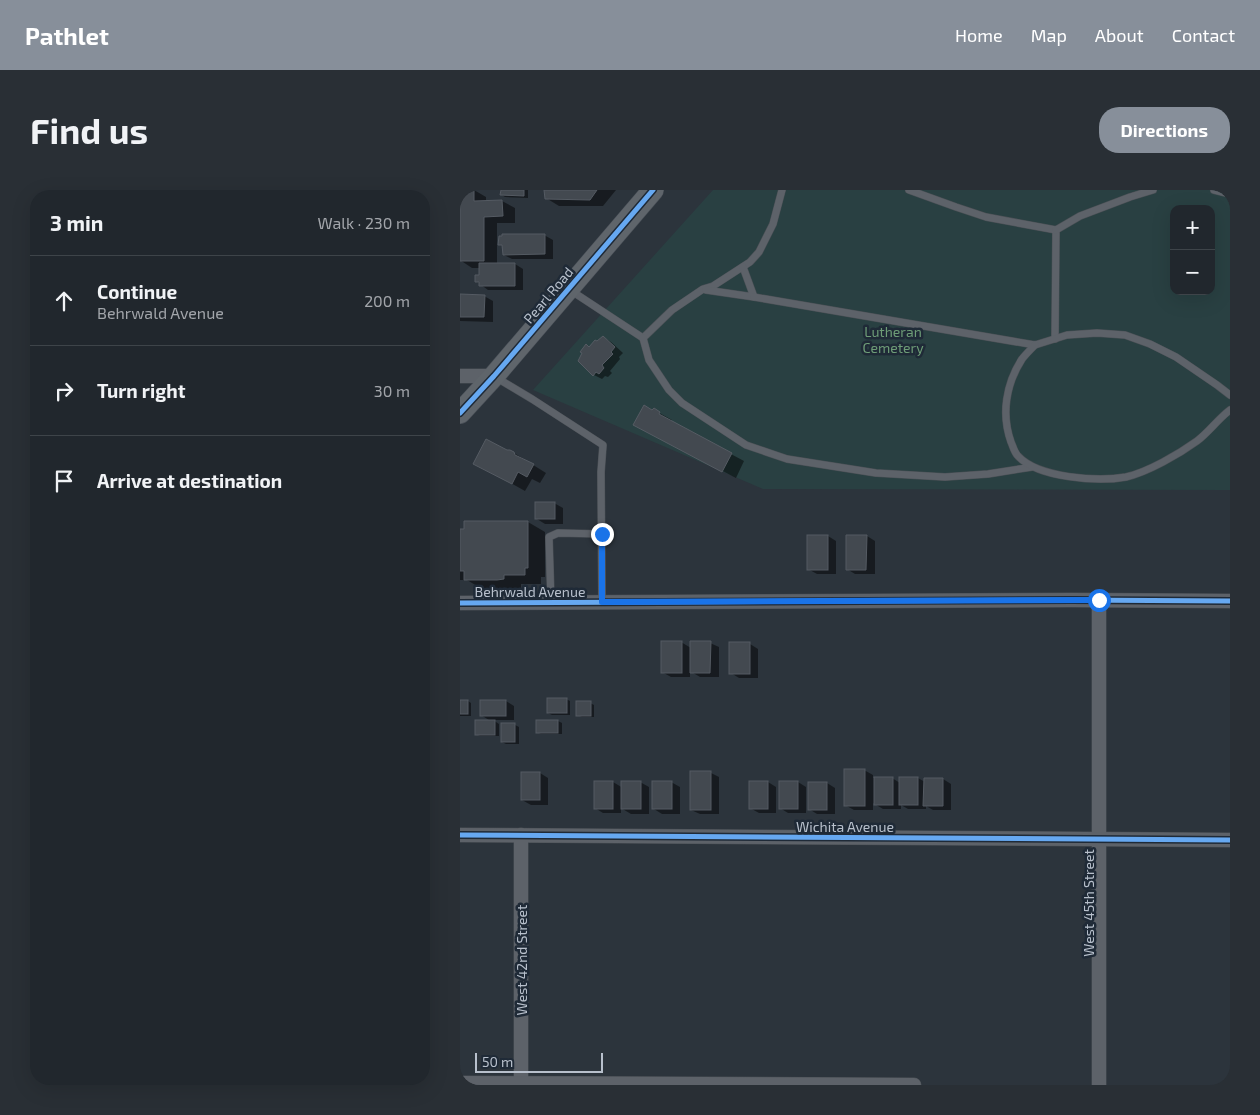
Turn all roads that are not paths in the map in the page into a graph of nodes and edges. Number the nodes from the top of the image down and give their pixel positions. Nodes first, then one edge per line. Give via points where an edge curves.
1 (653, 190) edge
2 (782, 190) edge
3 (909, 190) edge
4 (1153, 190) edge
5 (1214, 190) edge
6 (1230, 194) edge
7 (1056, 230) junction
8 (743, 267) junction
9 (568, 289) junction
10 (703, 290) junction
11 (754, 297) junction
12 (643, 338) junction
13 (1055, 339) junction
14 (1035, 345) junction
15 (460, 376) edge
16 (494, 376) junction
17 (1230, 395) edge
18 (1230, 410) edge
19 (460, 413) edge
20 (1032, 467) junction
21 (602, 534) junction
22 (1099, 600) junction
23 (1230, 601) edge
24 (550, 602) junction
25 (602, 602) junction
26 (460, 603) edge
27 (460, 835) edge
28 (521, 835) junction
29 (1099, 840) junction
30 (1230, 840) edge
31 (460, 1083) edge
32 (521, 1084) edge
33 (914, 1085) edge
34 (1099, 1085) edge

1 - 9 main road, Pearl Road
2 - 8 lane via 766,240
3 - 7 lane via 986,217
4 - 7 lane via 1080,216
5 - 6 lane
7 - 13 lane
8 - 10 lane
8 - 11 lane
9 - 12 lane
9 - 16 main road, Pearl Road
10 - 11 lane
10 - 12 lane via 672,310
11 - 14 lane
12 - 20 lane via 649,360 682,403 746,446 787,459 876,473 945,477
13 - 14 lane
13 - 17 lane via 1097,333 1125,336 1150,344 1176,357
14 - 20 lane via 1014,373 1005,415 1016,455
15 - 16 street
16 - 19 main road, Pearl Road
16 - 21 lane via 602,445
18 - 20 lane via 1198,440 1174,456 1126,477 1056,475
21 - 24 lane via 558,533 549,537
21 - 25 lane
22 - 23 street, Behrwald Avenue
22 - 25 street, Behrwald Avenue
22 - 29 street, West 45th Street
24 - 25 street, Behrwald Avenue
24 - 26 street, Behrwald Avenue
27 - 28 street, Wichita Avenue
28 - 29 street, Wichita Avenue
28 - 32 street, West 42nd Street
29 - 30 street, Wichita Avenue
29 - 34 street, West 45th Street
31 - 32 street
32 - 33 street

